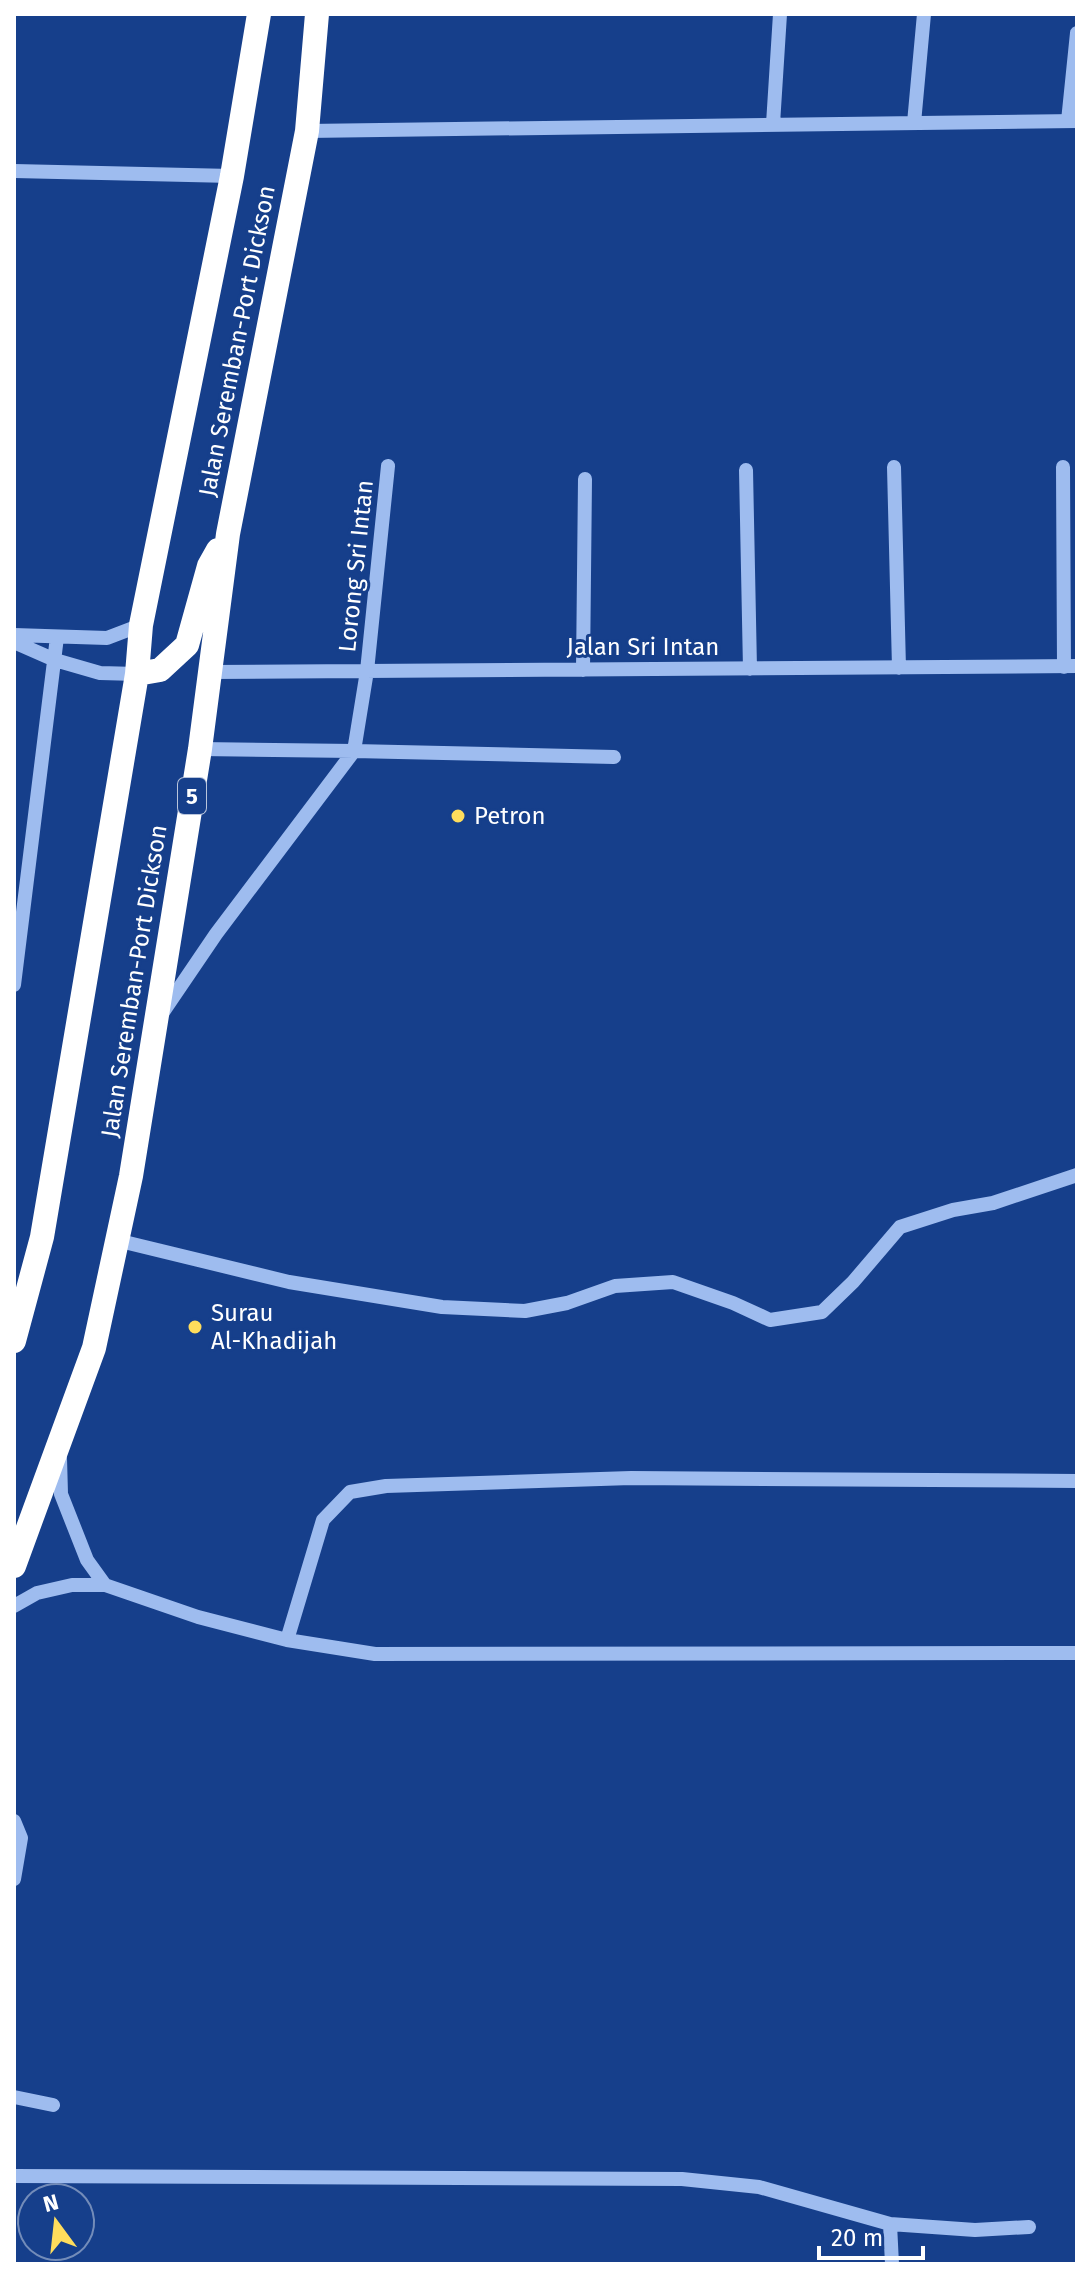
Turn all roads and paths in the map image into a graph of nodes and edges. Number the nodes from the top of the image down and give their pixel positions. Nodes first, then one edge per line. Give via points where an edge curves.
1 (259, 14) edge
2 (317, 14) edge
3 (780, 14) edge
4 (924, 14) edge
5 (1077, 33) edge
6 (1072, 121) edge
7 (914, 123) junction
8 (773, 124) junction
9 (307, 131) junction
10 (14, 171) edge
11 (232, 176) junction
12 (388, 466) dead end
13 (894, 467) dead end
14 (1063, 467) dead end
15 (746, 470) dead end
16 (585, 479) dead end
17 (228, 534) junction
18 (141, 625) junction
19 (14, 635) edge
20 (57, 637) junction
21 (14, 642) edge
22 (55, 660) junction
23 (1071, 666) edge
24 (899, 668) junction
25 (750, 669) junction
26 (583, 670) junction
27 (367, 671) junction
28 (209, 672) junction
29 (137, 674) junction
30 (200, 749) junction
31 (354, 751) junction
32 (614, 757) dead end
33 (14, 985) edge
34 (156, 1022) junction
35 (1077, 1175) edge
36 (116, 1240) junction
37 (14, 1341) edge
38 (59, 1446) junction
39 (1077, 1481) edge
40 (14, 1566) edge
41 (105, 1585) junction
42 (14, 1606) edge
43 (287, 1640) junction
44 (1077, 1653) edge
45 (14, 1821) edge
46 (14, 1879) edge
47 (14, 2097) edge
48 (53, 2105) dead end
49 (14, 2176) edge
50 (890, 2224) junction
51 (1029, 2227) dead end
52 (892, 2264) edge

1 - 11 highway, Jalan Seremban-Port Dickson
2 - 9 highway, Jalan Seremban-Port Dickson / 5
3 - 8 street
4 - 7 street
5 - 6 street
6 - 7 street
7 - 8 street
8 - 9 street
9 - 17 highway, Jalan Seremban-Port Dickson / 5
10 - 11 street
11 - 18 highway, Jalan Seremban-Port Dickson
12 - 27 street, Lorong Sri Intan
13 - 24 street
14 - 23 street
15 - 25 street
16 - 26 street
17 - 28 highway, Jalan Seremban-Port Dickson / 5
17 - 29 highway via 209,566 187,645 160,670
18 - 20 street via 107,638
18 - 29 highway, Jalan Seremban-Port Dickson
19 - 20 street
20 - 22 street
21 - 22 street
22 - 29 street via 100,673
22 - 33 street
23 - 24 street, Jalan Sri Intan
24 - 25 street, Jalan Sri Intan
25 - 26 street, Jalan Sri Intan
26 - 27 street, Jalan Sri Intan
27 - 28 street, Jalan Sri Intan
27 - 31 street, Lorong Sri Intan
28 - 30 highway, Jalan Seremban-Port Dickson / 5
29 - 37 highway, Jalan Seremban-Port Dickson via 42,1237
30 - 31 street
30 - 34 highway, Jalan Seremban-Port Dickson / 5
31 - 32 street
31 - 34 street
34 - 36 highway, Jalan Seremban-Port Dickson / 5
35 - 36 street via 900,1227 822,1312 770,1320 673,1282 615,1286 525,1311 442,1307 289,1282
36 - 38 highway, Jalan Seremban-Port Dickson / 5 via 94,1348
38 - 40 highway, Jalan Seremban-Port Dickson / 5
38 - 41 street via 61,1494 87,1560
39 - 43 street via 631,1478 386,1486 350,1492 323,1520
41 - 42 street via 37,1593
41 - 43 street
43 - 44 street via 375,1654
45 - 46 street via 21,1838
47 - 48 street
49 - 50 street via 682,2179 759,2187
50 - 51 street via 975,2230
50 - 52 street

